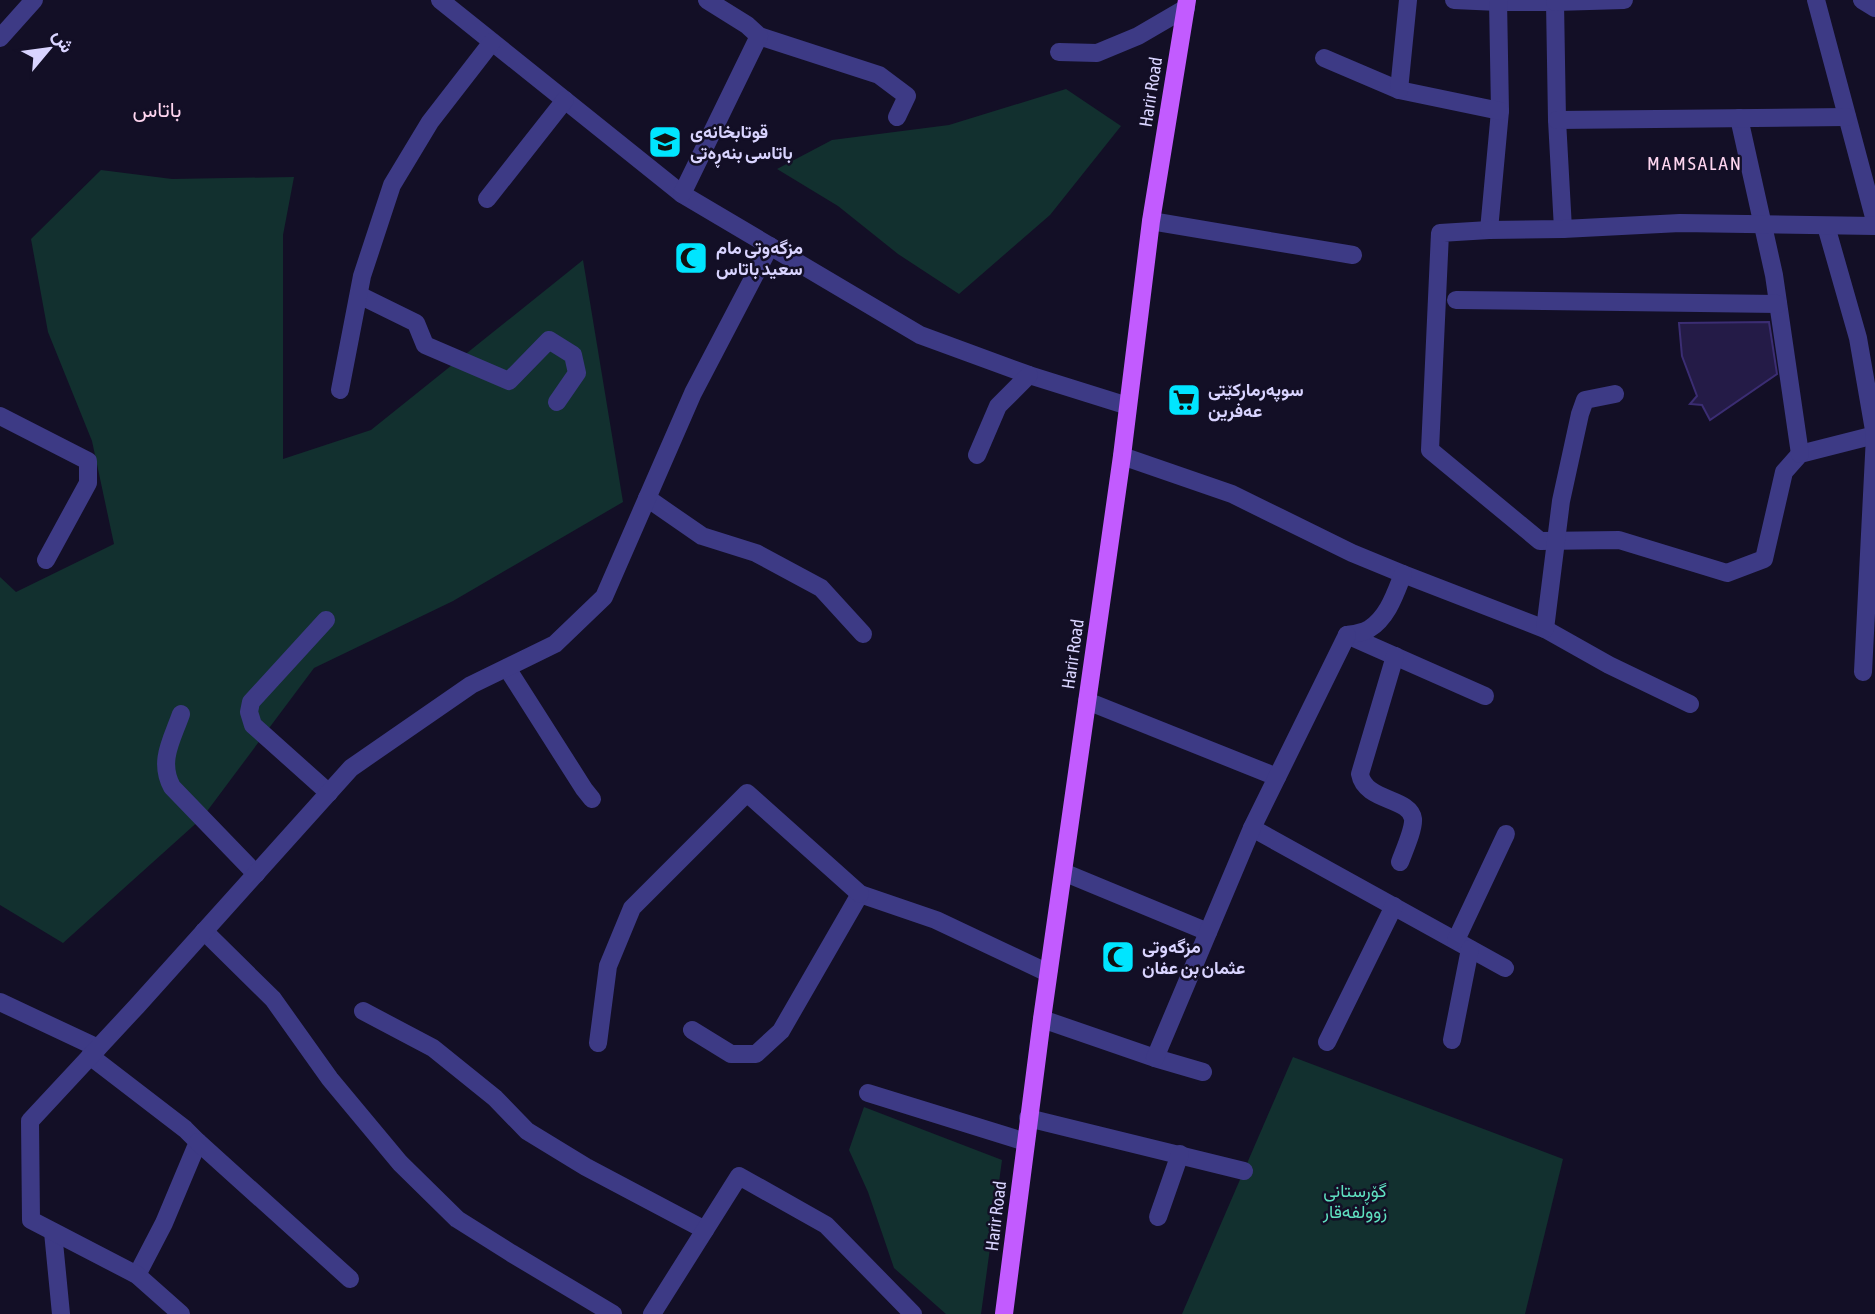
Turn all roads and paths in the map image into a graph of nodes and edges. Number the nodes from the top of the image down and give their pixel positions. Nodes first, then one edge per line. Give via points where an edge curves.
1 (34, 0) edge
2 (707, 0) edge
3 (1408, 0) edge
4 (1454, 0) edge
5 (1624, 0) edge
6 (1816, 0) edge
7 (1862, 0) edge
8 (1498, 1) edge
9 (445, 2) edge
10 (1555, 2) edge
11 (1187, 4) edge
12 (1875, 8) edge
13 (759, 36) junction
14 (0, 38) edge
15 (492, 42) junction
16 (1059, 52) dead end
17 (1324, 58) dead end
18 (1399, 90) junction
19 (565, 100) junction
20 (1500, 111) junction
21 (897, 117) dead end
22 (1847, 117) junction
23 (1738, 118) junction
24 (1557, 120) junction
25 (682, 194) junction
26 (488, 199) dead end
27 (1152, 221) junction
28 (1762, 223) junction
29 (1875, 224) edge
30 (1826, 226) junction
31 (1563, 229) junction
32 (1489, 230) junction
33 (770, 246) junction
34 (1353, 255) dead end
35 (359, 295) junction
36 (1456, 300) dead end
37 (1778, 304) junction
38 (1029, 375) junction
39 (340, 390) dead end
40 (1615, 394) dead end
41 (557, 402) dead end
42 (1128, 406) junction
43 (0, 416) edge
44 (1875, 435) edge
45 (1800, 454) junction
46 (976, 455) dead end
47 (1122, 456) junction
48 (647, 498) junction
49 (1556, 540) junction
50 (46, 560) dead end
51 (1403, 574) junction
52 (326, 620) dead end
53 (1545, 629) junction
54 (863, 634) dead end
55 (1346, 635) junction
56 (1395, 656) junction
57 (507, 667) junction
58 (1863, 672) dead end
59 (1485, 696) dead end
60 (1087, 701) junction
61 (1690, 704) dead end
62 (181, 714) dead end
63 (1277, 777) junction
64 (329, 793) junction
65 (592, 799) dead end
66 (1252, 828) junction
67 (1506, 834) dead end
68 (1401, 862) dead end
69 (1063, 872) junction
70 (256, 874) junction
71 (860, 894) junction
72 (1394, 906) junction
73 (204, 931) junction
74 (1208, 932) junction
75 (1463, 944) junction
76 (1506, 968) dead end
77 (1049, 969) junction
78 (0, 1002) edge
79 (363, 1012) dead end
80 (1042, 1019) junction
81 (692, 1030) dead end
82 (1452, 1040) dead end
83 (1327, 1042) dead end
84 (598, 1043) dead end
85 (94, 1052) junction
86 (1155, 1058) junction
87 (1203, 1072) dead end
88 (867, 1093) dead end
89 (1028, 1118) junction
90 (198, 1142) junction
91 (1026, 1142) junction
92 (1180, 1154) junction
93 (1244, 1171) dead end
94 (1158, 1217) dead end
95 (705, 1230) junction
96 (53, 1232) junction
97 (137, 1275) junction
98 (350, 1279) dead end
99 (61, 1314) edge
100 (181, 1314) edge
101 (612, 1314) edge
102 (653, 1314) edge
103 (913, 1314) edge
104 (1004, 1314) edge

1 - 14 street
2 - 13 street
3 - 18 street
4 - 8 street
5 - 10 street
6 - 22 street
7 - 12 street
8 - 10 street
8 - 20 street
9 - 15 street
10 - 24 street
11 - 16 street via 1138,36 1097,53
11 - 27 main road, Harir Road
13 - 21 street via 879,75 907,96
13 - 25 street
15 - 19 street
15 - 35 street via 430,122 392,185
17 - 18 street
18 - 20 street
19 - 25 street
19 - 26 street
20 - 32 street
22 - 23 street
22 - 29 street
23 - 24 street
23 - 28 street
24 - 31 street
25 - 33 street
27 - 34 street
27 - 42 main road, Harir Road
28 - 30 street
28 - 31 street
28 - 37 street
29 - 30 street
30 - 44 street via 1858,338
31 - 32 street
32 - 49 street via 1440,233 1430,450 1540,541
33 - 38 street via 920,335
33 - 48 street via 693,393
35 - 39 street
35 - 41 street via 415,323 425,345 509,381 549,340 573,355 577,373
36 - 37 street
37 - 45 street
38 - 42 street
38 - 46 street via 998,407
40 - 49 street via 1585,400
42 - 47 main road, Harir Road
43 - 50 street via 88,461 88,483
44 - 45 street
44 - 58 street
45 - 49 street via 1784,472 1764,559 1727,573 1619,540
47 - 51 street via 1232,494
47 - 60 main road, Harir Road
48 - 54 street via 702,536 756,553 821,588
48 - 57 street via 604,597 555,644
49 - 53 street
51 - 53 street
51 - 55 street via 1381,618 1367,631
52 - 64 street via 251,702 249,712 253,725
53 - 61 street
55 - 56 street
55 - 63 street
56 - 59 street
56 - 68 street via 1360,774 1368,789 1412,814
57 - 64 street via 471,685 351,768
57 - 65 street
60 - 63 street
60 - 69 main road, Harir Road
62 - 70 street via 165,760 165,775
63 - 66 street
64 - 70 street
66 - 72 street
66 - 74 street
67 - 75 street
69 - 74 street
69 - 77 main road, Harir Road
70 - 73 street
71 - 77 street via 936,920 1044,971
71 - 81 street via 781,1031 756,1054 731,1054
71 - 84 street via 747,793 632,908 608,966
72 - 75 street
72 - 83 street
73 - 85 street
73 - 101 street via 273,999 382,1142 457,1219
74 - 86 street
75 - 76 street
75 - 82 street
77 - 80 main road, Harir Road
78 - 85 street
79 - 95 street via 433,1048 495,1098 527,1131
80 - 86 street
80 - 89 main road, Harir Road
85 - 90 street
85 - 96 street via 30,1121 31,1220
86 - 87 street
88 - 91 street
89 - 91 main road, Harir Road
89 - 92 street
90 - 97 street
90 - 98 street
91 - 104 main road, Harir Road
92 - 93 street
92 - 94 street
95 - 102 street
95 - 103 street via 738,1176 826,1225
96 - 97 street
96 - 99 street
97 - 100 street

